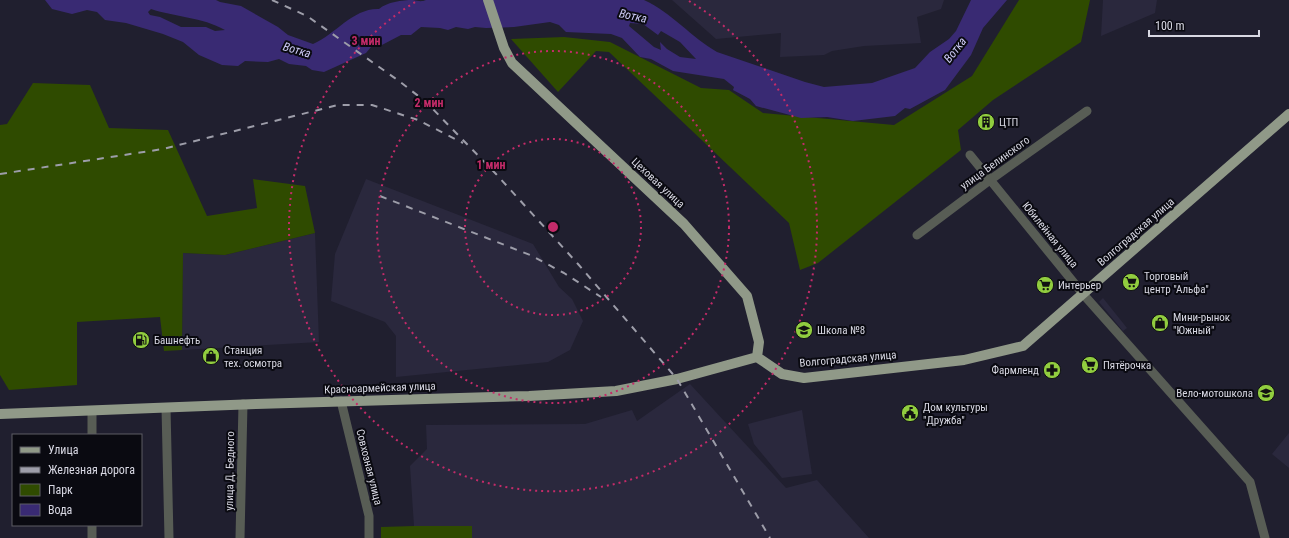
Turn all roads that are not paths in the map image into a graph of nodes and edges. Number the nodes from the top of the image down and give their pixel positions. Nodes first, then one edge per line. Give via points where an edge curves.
1 (488, 0) edge
2 (1087, 111) dead end
3 (1289, 114) edge
4 (970, 155) dead end
5 (990, 180) junction
6 (917, 235) dead end
7 (1083, 294) junction
8 (757, 357) junction
9 (341, 401) junction
10 (243, 404) junction
11 (166, 408) junction
12 (92, 411) junction
13 (0, 414) edge
14 (92, 434) edge
15 (92, 526) edge
16 (92, 538) edge
17 (169, 538) edge
18 (240, 538) edge
19 (369, 538) edge
20 (1265, 538) edge

1 - 8 main road, Цеховая улица via 504,48 512,63 684,224 747,296 759,342
2 - 5 street, улица Белинского
3 - 7 main road, Волгоградская улица
4 - 5 street, Юбилейная улица
5 - 6 street, улица Белинского
5 - 7 street, Юбилейная улица
7 - 8 main road, Волгоградская улица via 1023,346 964,360 804,378 782,374
7 - 20 street, Юбилейная улица via 1250,482
8 - 9 main road, Красноармейская улица via 677,379 616,391
9 - 10 main road, Красноармейская улица
9 - 19 street, Совхозная улица via 369,516
10 - 11 main road, Красноармейская улица
10 - 18 street, улица Д. Бедного
11 - 12 main road, Красноармейская улица
11 - 17 street
12 - 13 main road, Красноармейская улица
12 - 14 street
15 - 16 street

